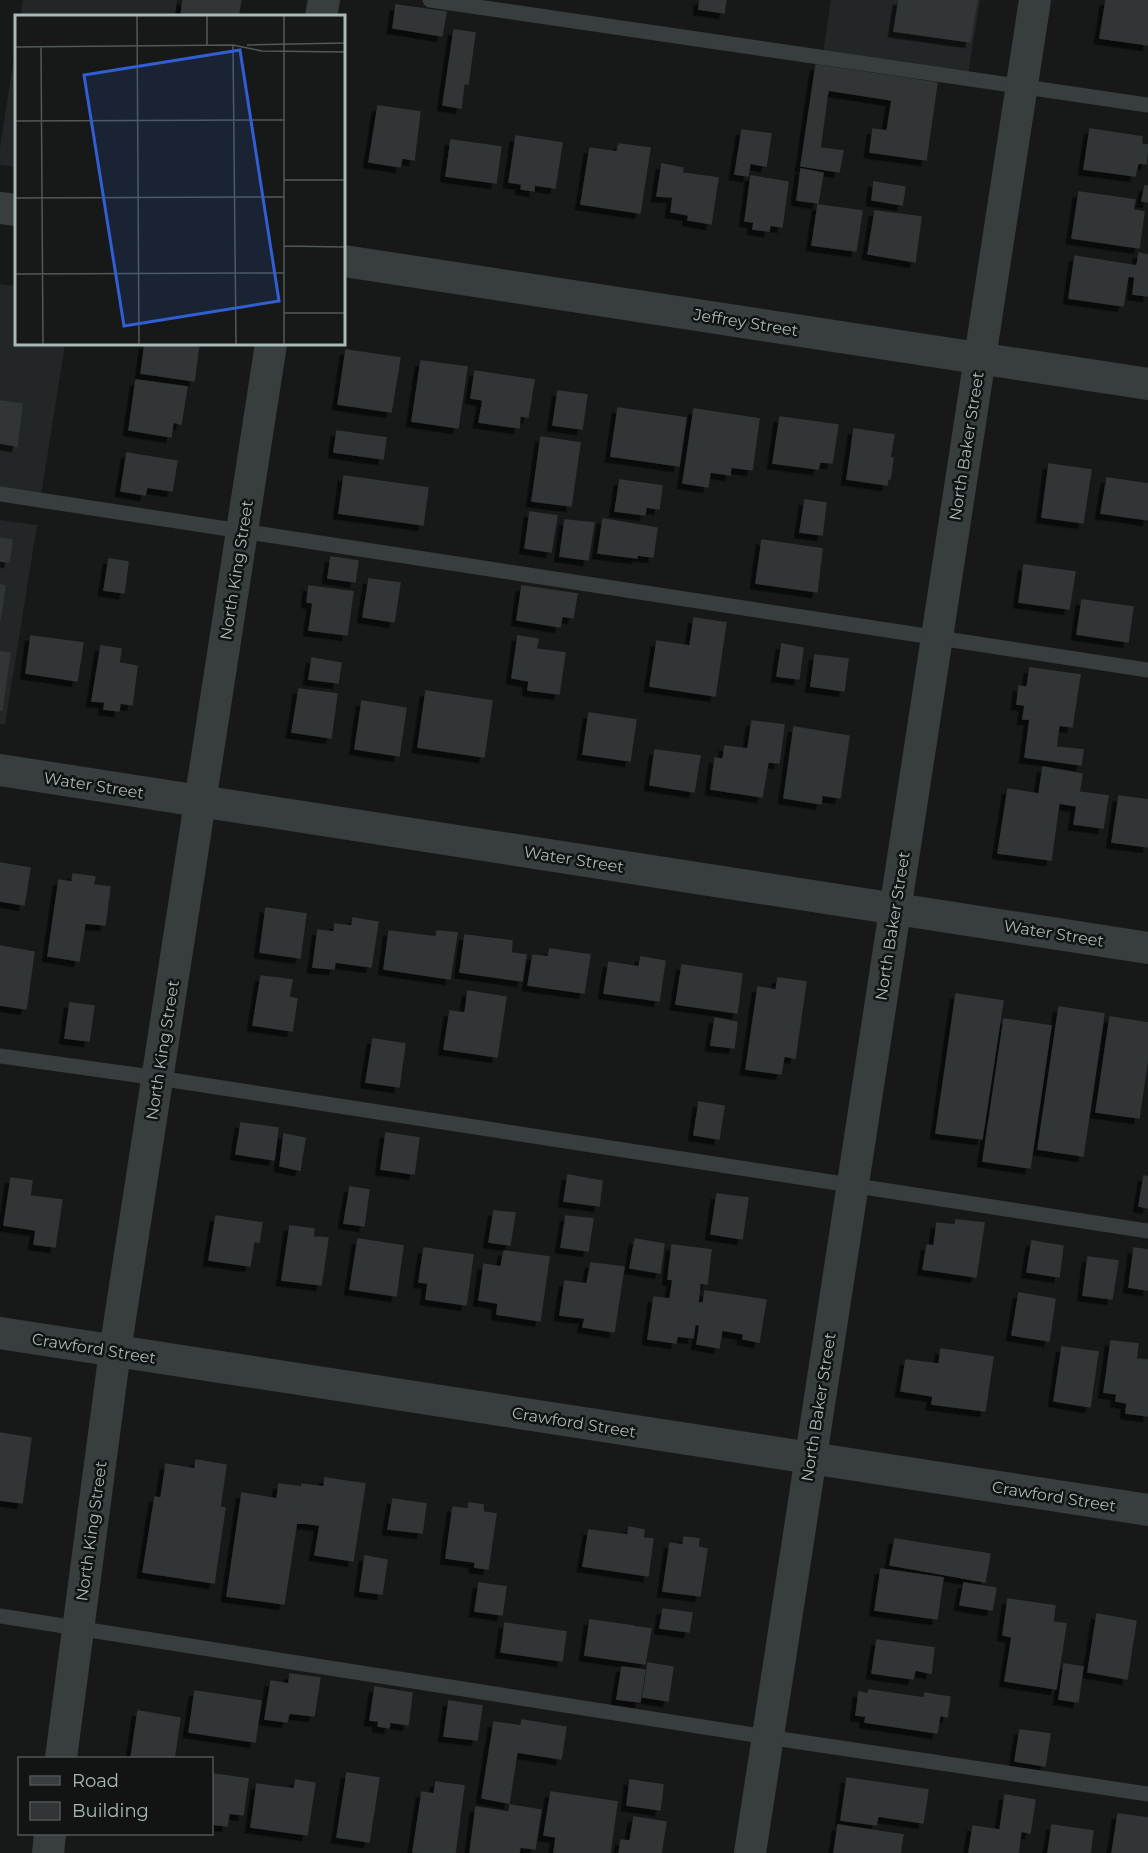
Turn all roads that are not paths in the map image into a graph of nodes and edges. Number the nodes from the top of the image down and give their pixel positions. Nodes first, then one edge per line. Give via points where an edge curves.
1 (324, 0) edge
2 (430, 0) edge
3 (1035, 0) edge
4 (321, 15) edge
5 (1021, 86) junction
6 (1148, 105) edge
7 (0, 208) edge
8 (15, 210) edge
9 (345, 261) edge
10 (271, 345) edge
11 (980, 358) junction
12 (1148, 384) edge
13 (0, 494) edge
14 (242, 531) junction
15 (937, 637) junction
16 (1148, 670) edge
17 (0, 771) edge
18 (200, 801) junction
19 (895, 909) junction
20 (1148, 948) edge
21 (0, 1056) edge
22 (158, 1078) junction
23 (852, 1185) junction
24 (1148, 1231) edge
25 (0, 1333) edge
26 (116, 1351) junction
27 (810, 1458) junction
28 (1148, 1510) edge
29 (0, 1616) edge
30 (78, 1629) junction
31 (768, 1737) junction
32 (61, 1757) edge
33 (1148, 1794) edge
34 (50, 1835) edge
35 (48, 1853) edge
36 (750, 1853) edge

1 - 4 street
2 - 5 lane
3 - 5 street, North Baker Street
5 - 6 lane
5 - 11 street, North Baker Street
7 - 8 street
9 - 11 street, Jeffrey Street
10 - 14 street, North King Street
11 - 12 street, Jeffrey Street
11 - 15 street, North Baker Street
13 - 14 lane
14 - 15 lane
14 - 18 street, North King Street
15 - 16 lane
15 - 19 street, North Baker Street
17 - 18 street, Water Street
18 - 19 street, Water Street
18 - 22 street, North King Street
19 - 20 street, Water Street
19 - 23 street, North Baker Street
21 - 22 lane
22 - 23 lane
22 - 26 street, North King Street
23 - 24 lane
23 - 27 street, North Baker Street
25 - 26 street, Crawford Street
26 - 27 street, Crawford Street
26 - 30 street, North King Street
27 - 28 street, Crawford Street
27 - 31 street, North Baker Street
29 - 30 lane
30 - 31 lane
30 - 32 street, North King Street
31 - 33 lane
31 - 36 street, North Baker Street
34 - 35 street

